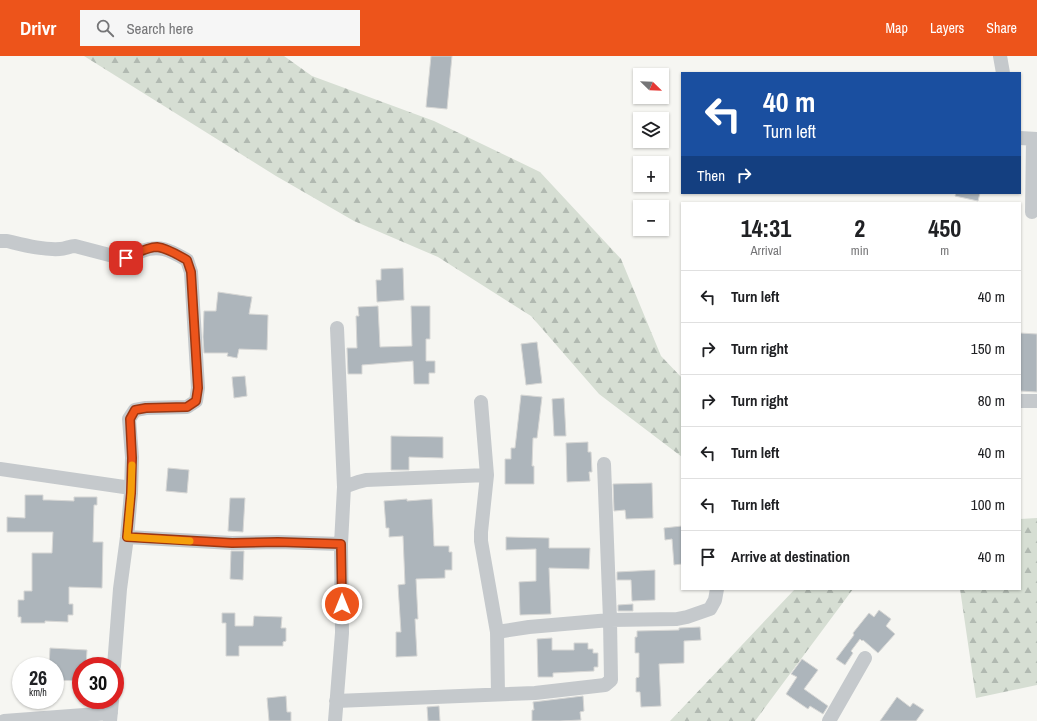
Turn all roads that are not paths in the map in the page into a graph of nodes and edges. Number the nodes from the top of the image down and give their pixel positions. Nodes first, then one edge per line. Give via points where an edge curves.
1 (1000, 56) edge
2 (1003, 72) edge
3 (1030, 139) edge
4 (1032, 212) dead end
5 (0, 241) edge
6 (337, 328) dead end
7 (1021, 401) edge
8 (1037, 401) edge
9 (481, 402) dead end
10 (604, 464) dead end
11 (0, 469) edge
12 (487, 475) junction
13 (131, 488) junction
14 (344, 488) junction
15 (127, 537) junction
16 (341, 544) junction
17 (717, 590) edge
18 (610, 620) junction
19 (497, 632) junction
20 (115, 657) edge
21 (865, 658) dead end
22 (498, 694) junction
23 (336, 701) junction
24 (111, 711) edge
25 (4, 721) edge
26 (335, 721) edge
27 (830, 721) edge

1 - 2 street
3 - 4 street
5 - 13 street via 49,249 75,246 121,258 156,247 187,260 191,272 198,380 196,401 187,407 135,410 130,419
6 - 14 street
7 - 8 street
9 - 12 street
10 - 18 street
11 - 13 street
12 - 14 street via 366,480
12 - 19 street via 481,541
13 - 15 street
14 - 16 street
15 - 16 street via 232,543
15 - 20 street
16 - 23 street via 342,633
17 - 18 street via 710,609 687,618
18 - 19 street
18 - 22 street via 611,680 605,684
19 - 22 street
21 - 27 street
22 - 23 street
23 - 26 street
24 - 25 street

